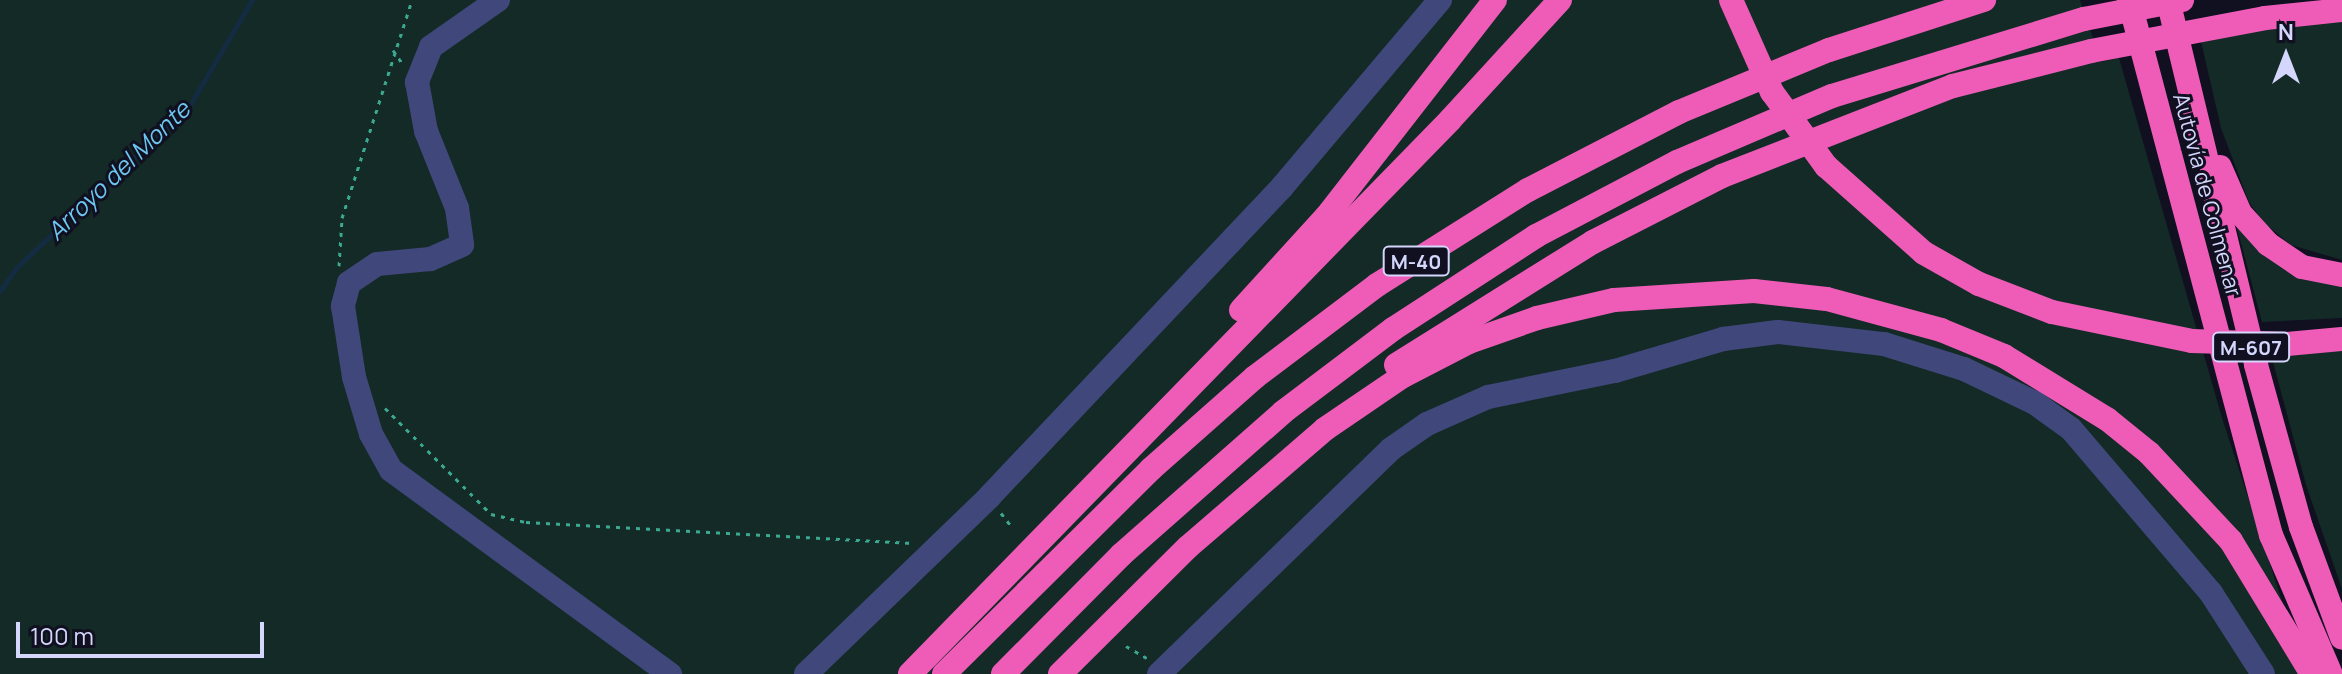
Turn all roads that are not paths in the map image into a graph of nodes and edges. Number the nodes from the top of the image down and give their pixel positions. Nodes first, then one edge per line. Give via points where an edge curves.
1 (498, 0) edge
2 (1440, 0) edge
3 (1495, 0) edge
4 (1560, 0) edge
5 (1731, 0) edge
6 (1984, 0) edge
7 (2129, 0) edge
8 (2168, 0) edge
9 (2182, 0) edge
10 (2342, 10) edge
11 (2181, 50) junction
12 (2342, 275) edge
13 (2342, 339) edge
14 (2342, 638) edge
15 (1161, 671) edge
16 (670, 674) edge
17 (806, 674) edge
18 (908, 674) edge
19 (944, 674) edge
20 (1003, 674) edge
21 (1053, 674) edge
22 (1060, 674) edge
23 (2263, 674) edge
24 (2312, 674) edge
25 (2331, 674) edge

1 - 16 street via 431,47 417,82 426,131 462,226 462,245 430,259 377,264 349,283 343,306 354,377 371,434 391,470
2 - 17 street via 1282,187 989,497
3 - 18 highway via 1326,217
4 - 18 highway via 1428,143
5 - 13 highway, bridge via 1772,92 1826,166 1924,253 1979,284 2052,312 2192,341 2287,344
6 - 19 highway, M-40 via 1829,50 1679,112 1528,190 1377,285 1255,377 1151,469
7 - 25 highway, Autovía de Colmenar / M-607 via 2271,535
8 - 11 highway, Autovía de Colmenar / M-607
9 - 20 highway, M-40, bridge via 2084,19 1832,96 1677,162 1536,236 1393,329 1283,412 1121,555
10 - 21 highway, bridge via 2265,18 2091,51 1953,86 1722,176 1642,215 1464,318 1298,438 1182,543
11 - 12 highway via 2240,213 2268,244 2302,267
11 - 14 highway, Autovía de Colmenar / M-607 via 2256,365 2301,527
15 - 23 street via 1391,449 1427,424 1488,397 1615,371 1723,339 1778,332 1898,348 1964,369 2059,420 2211,593
22 - 24 highway via 1188,547 1325,429 1403,376 1469,342 1537,318 1614,300 1754,291 1827,299 1941,330 2004,356 2107,419 2149,453 2231,541

